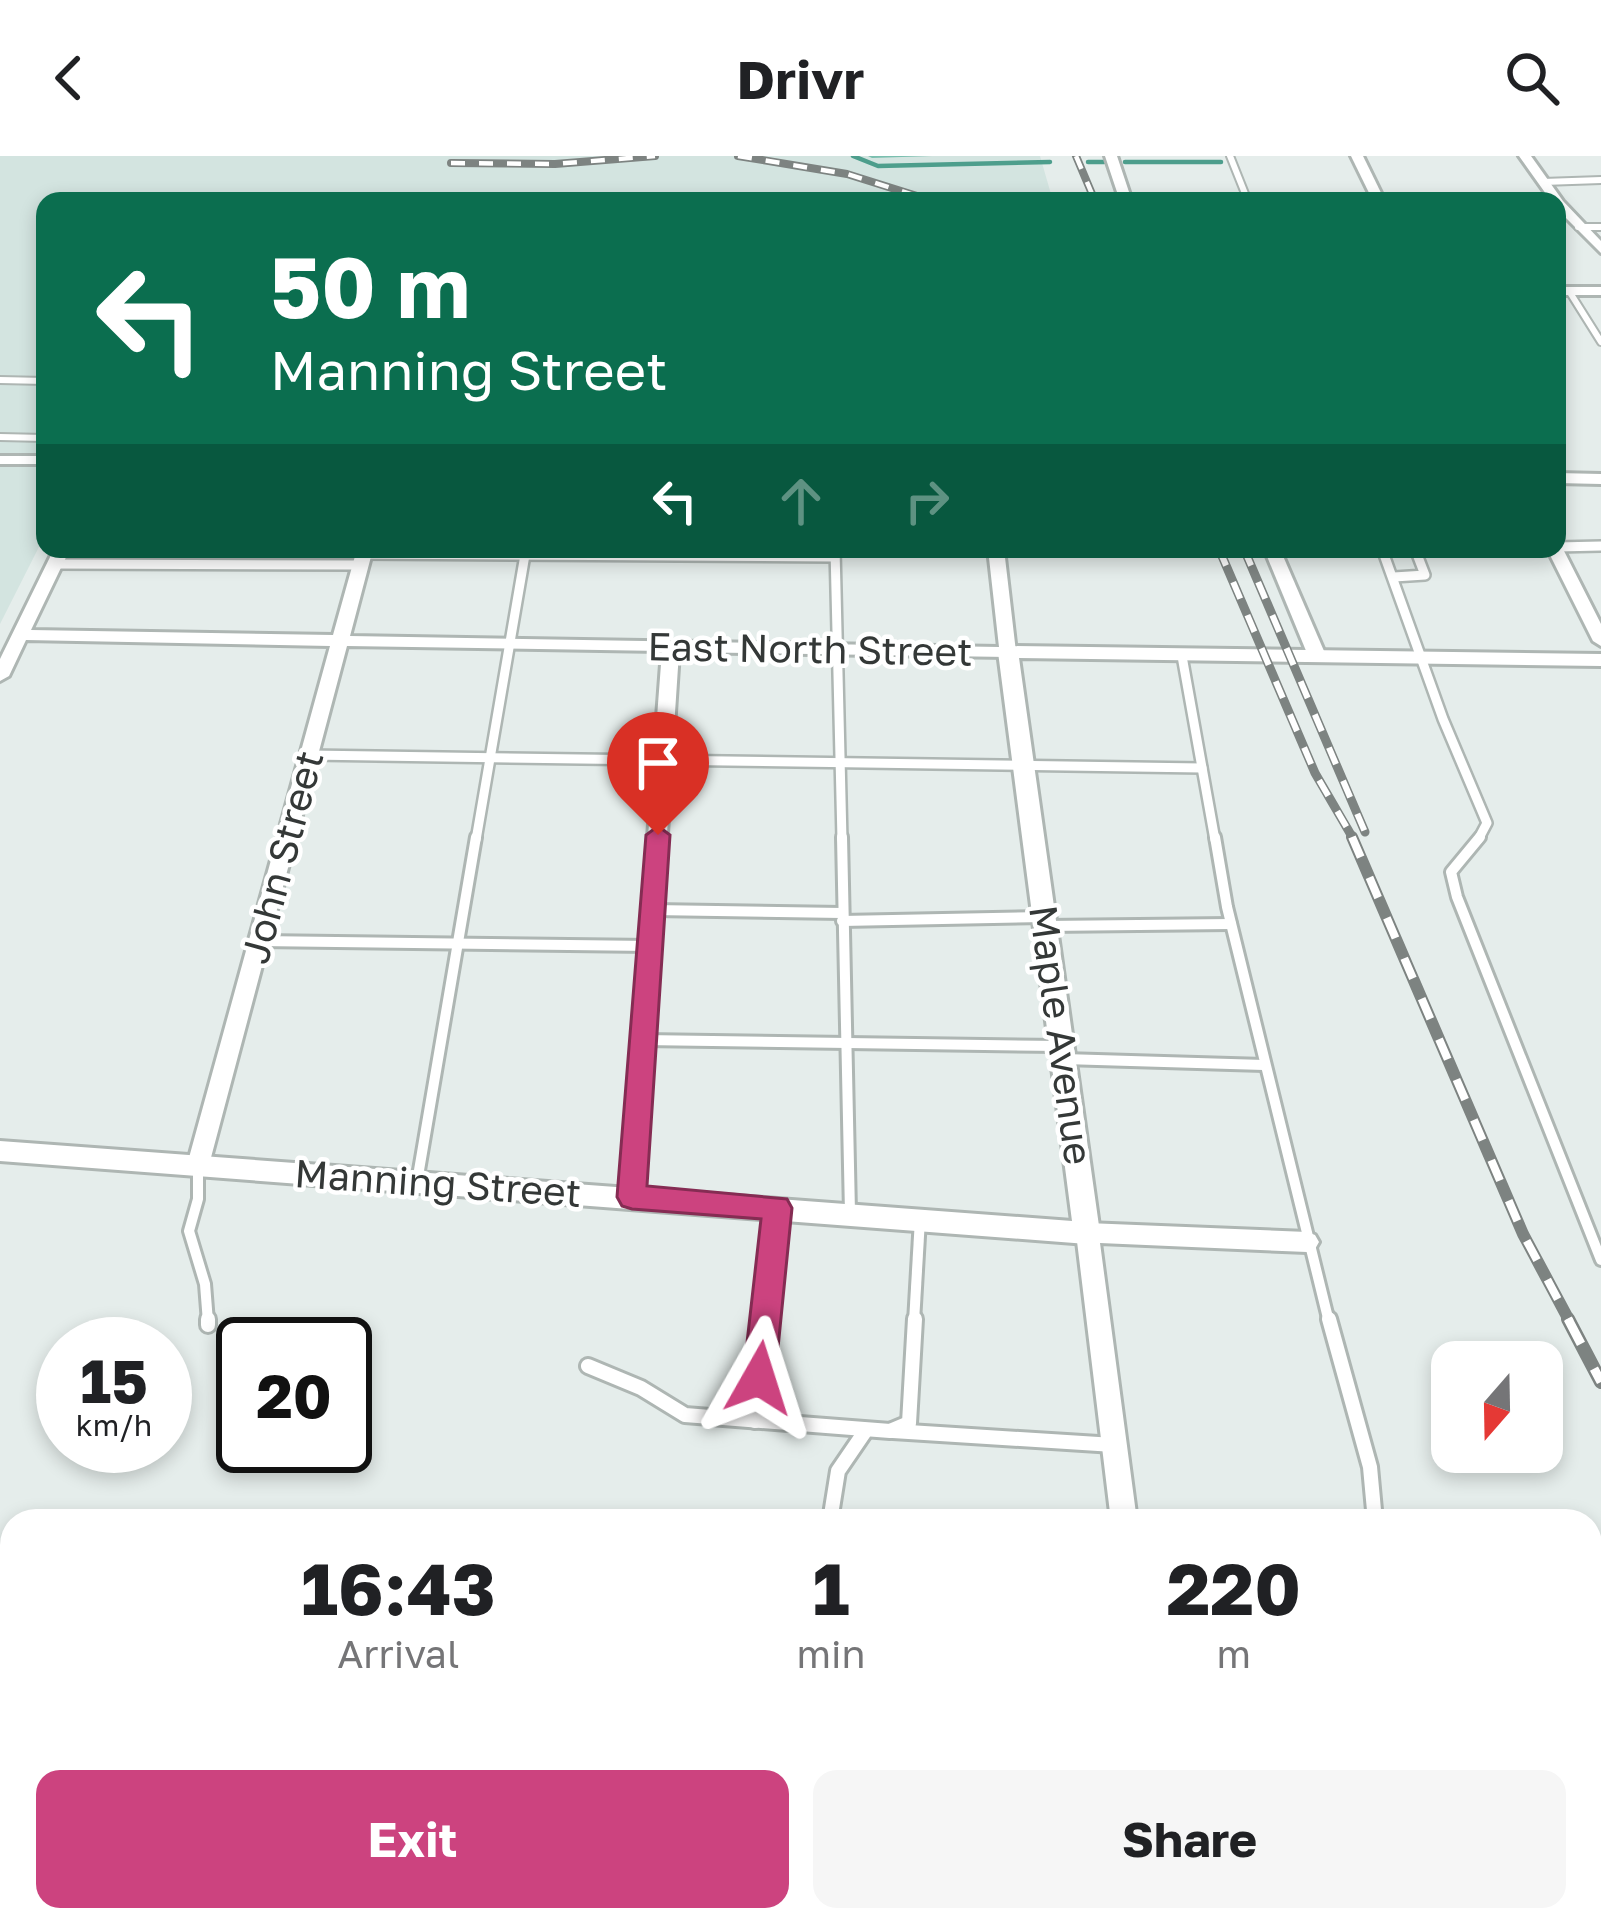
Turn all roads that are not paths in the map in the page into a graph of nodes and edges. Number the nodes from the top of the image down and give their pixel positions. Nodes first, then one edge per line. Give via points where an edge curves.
1 (1111, 156) edge
2 (1230, 156) edge
3 (1357, 156) edge
4 (1523, 156) edge
5 (1601, 180) edge
6 (1543, 182) junction
7 (1123, 192) edge
8 (1244, 192) edge
9 (1375, 192) edge
10 (1550, 192) edge
11 (1566, 212) edge
12 (1578, 227) junction
13 (1601, 227) edge
14 (1601, 249) edge
15 (1566, 291) edge
16 (1601, 291) edge
17 (1566, 295) edge
18 (1601, 342) edge
19 (0, 380) edge
20 (36, 381) edge
21 (0, 436) edge
22 (36, 437) edge
23 (0, 460) edge
24 (36, 460) edge
25 (1566, 478) edge
26 (1601, 478) edge
27 (1601, 546) edge
28 (1566, 548) edge
29 (57, 558) edge
30 (362, 558) edge
31 (523, 558) edge
32 (835, 558) edge
33 (997, 558) edge
34 (1276, 558) edge
35 (1386, 558) edge
36 (1418, 558) edge
37 (1561, 558) edge
38 (1394, 577) junction
39 (19, 635) junction
40 (340, 641) junction
41 (1601, 641) edge
42 (510, 644) junction
43 (671, 646) junction
44 (838, 650) junction
45 (1008, 652) junction
46 (1182, 656) junction
47 (1318, 658) junction
48 (1423, 660) junction
49 (1601, 660) edge
50 (0, 676) edge
51 (309, 755) junction
52 (487, 758) junction
53 (663, 760) junction
54 (837, 763) junction
55 (1023, 764) junction
56 (1202, 768) junction
57 (652, 910) junction
58 (842, 917) junction
59 (1045, 922) junction
60 (1231, 924) junction
61 (259, 940) junction
62 (456, 946) junction
63 (650, 946) junction
64 (643, 1040) junction
65 (845, 1044) junction
66 (1063, 1052) junction
67 (1264, 1065) junction
68 (0, 1151) edge
69 (198, 1165) junction
70 (417, 1182) junction
71 (632, 1197) junction
72 (777, 1208) junction
73 (850, 1213) junction
74 (920, 1219) junction
75 (1088, 1233) junction
76 (1307, 1243) junction
77 (1601, 1260) edge
78 (208, 1325) dead end
79 (588, 1366) dead end
80 (755, 1421) junction
81 (866, 1430) junction
82 (890, 1431) junction
83 (1114, 1445) junction
84 (831, 1509) edge
85 (1122, 1509) edge
86 (1374, 1509) edge

1 - 7 street
2 - 8 lane
3 - 9 street
4 - 6 street
5 - 6 lane
6 - 10 street
11 - 12 street
12 - 13 lane
12 - 14 street
15 - 16 street
17 - 18 lane
19 - 20 lane
21 - 22 lane
23 - 24 street
25 - 26 street
27 - 28 lane
29 - 39 street
30 - 40 street, John Street
31 - 42 lane
32 - 44 lane
33 - 45 street, Maple Avenue
34 - 47 street
35 - 38 lane
36 - 38 lane via 1425,575
37 - 41 street
38 - 48 lane
39 - 40 street, East North Street
39 - 50 street
40 - 42 street, East North Street
40 - 51 street, John Street
42 - 43 street, East North Street
42 - 52 lane
43 - 44 street, East North Street
43 - 53 street
44 - 45 street, East North Street
44 - 54 lane
45 - 46 street, East North Street
45 - 55 street, Maple Avenue
46 - 47 street, East North Street
46 - 56 lane
47 - 48 street, East North Street
48 - 49 street, East North Street
48 - 77 lane via 1487,823 1483,840 1451,872 1456,897
51 - 52 lane
51 - 61 street, John Street
52 - 53 lane
52 - 62 lane
53 - 54 lane
53 - 57 street
54 - 55 lane
54 - 58 lane
55 - 56 lane
55 - 59 street, Maple Avenue
56 - 60 lane
57 - 58 lane
57 - 63 street
58 - 59 lane
58 - 65 lane
59 - 60 lane
59 - 66 street, Maple Avenue
60 - 67 lane
61 - 62 lane
61 - 69 street, John Street
62 - 63 lane
62 - 70 lane
63 - 64 street
64 - 65 lane
64 - 71 street
65 - 66 lane
65 - 73 lane
66 - 67 lane
66 - 75 street, Maple Avenue
67 - 76 lane
68 - 69 street, Manning Street
69 - 70 street, Manning Street
69 - 78 lane via 189,1231 206,1284
70 - 71 street, Manning Street
71 - 72 street, Manning Street
72 - 73 street, Manning Street
72 - 80 lane
73 - 74 street, Manning Street
74 - 75 street, Manning Street
74 - 82 lane via 909,1423
75 - 76 street, Manning Street
75 - 83 street, Maple Avenue
76 - 86 lane via 1370,1467
79 - 80 lane via 685,1415
80 - 81 lane
81 - 82 lane
81 - 84 lane via 844,1450
82 - 83 lane
83 - 85 street, Maple Avenue

